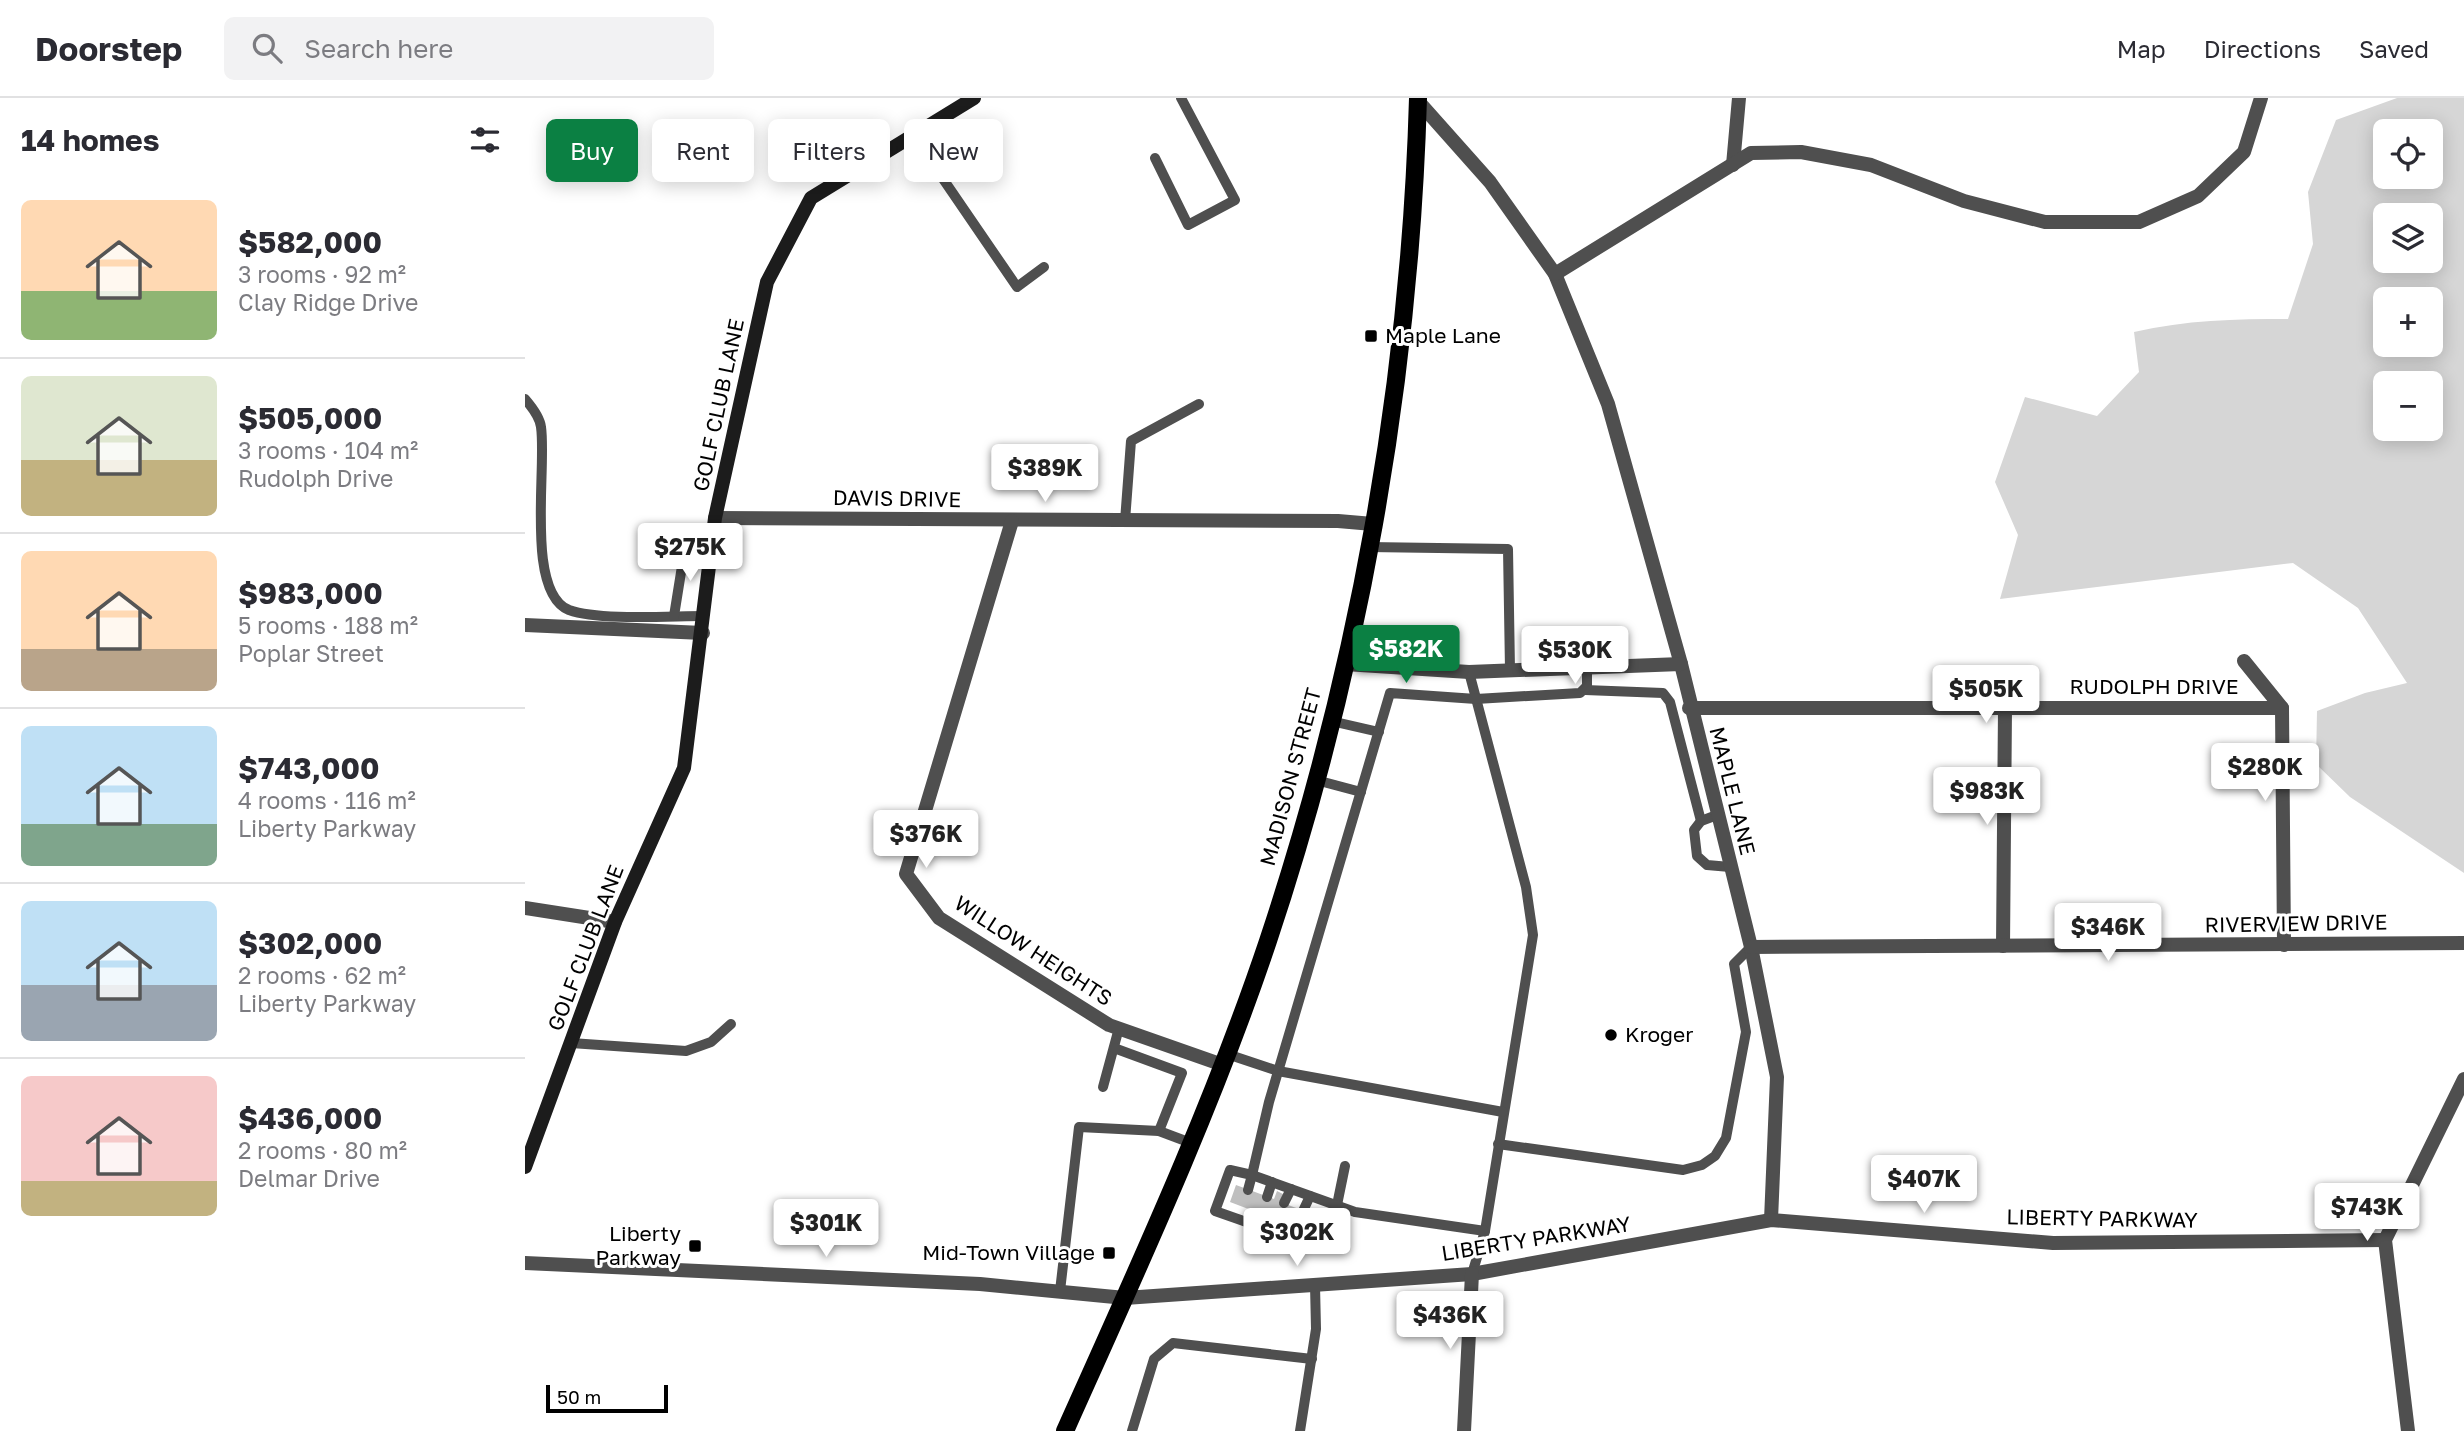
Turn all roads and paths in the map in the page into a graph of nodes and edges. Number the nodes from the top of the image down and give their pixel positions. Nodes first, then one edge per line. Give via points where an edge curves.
1 (974, 98) edge
2 (1181, 98) edge
3 (1739, 98) edge
4 (2262, 98) edge
5 (1418, 100) edge
6 (939, 119) edge
7 (904, 141) edge
8 (1155, 158) dead end
9 (1733, 165) junction
10 (945, 182) edge
11 (1044, 267) dead end
12 (1555, 274) junction
13 (525, 399) edge
14 (1199, 404) dead end
15 (715, 518) junction
16 (1011, 522) junction
17 (1125, 522) junction
18 (1373, 524) junction
19 (713, 536) junction
20 (1368, 547) junction
21 (674, 616) junction
22 (704, 616) junction
23 (525, 625) edge
24 (702, 633) junction
25 (2244, 661) dead end
26 (1345, 664) junction
27 (1681, 664) junction
28 (1587, 668) junction
29 (1510, 670) junction
30 (1469, 672) junction
31 (1585, 690) junction
32 (1476, 699) junction
33 (1689, 708) junction
34 (2005, 708) junction
35 (2282, 708) junction
36 (1331, 722) junction
37 (1379, 732) junction
38 (1316, 780) junction
39 (1361, 792) junction
40 (1717, 816) junction
41 (1701, 821) junction
42 (1730, 867) junction
43 (525, 908) edge
44 (615, 922) junction
45 (2464, 943) edge
46 (2284, 945) junction
47 (2003, 946) junction
48 (1751, 947) junction
49 (731, 1024) dead end
50 (1119, 1028) junction
51 (571, 1043) junction
52 (1114, 1048) junction
53 (1179, 1049) junction
54 (1225, 1059) junction
55 (1172, 1069) junction
56 (1278, 1071) junction
57 (2464, 1079) edge
58 (1103, 1087) dead end
59 (1503, 1112) junction
60 (1159, 1131) junction
61 (1191, 1143) junction
62 (1498, 1144) junction
63 (1345, 1166) dead end
64 (525, 1167) edge
65 (1252, 1175) junction
66 (1272, 1182) junction
67 (1291, 1189) junction
68 (1248, 1190) dead end
69 (1310, 1196) junction
70 (1266, 1197) dead end
71 (1284, 1203) dead end
72 (1337, 1205) junction
73 (1241, 1206) dead end
74 (1303, 1210) dead end
75 (1260, 1213) dead end
76 (1237, 1218) junction
77 (1276, 1220) dead end
78 (1771, 1220) junction
79 (1254, 1225) junction
80 (1295, 1227) dead end
81 (1271, 1231) junction
82 (1485, 1231) junction
83 (1289, 1237) junction
84 (2385, 1240) junction
85 (525, 1262) edge
86 (1472, 1274) junction
87 (1315, 1285) junction
88 (1060, 1291) junction
89 (1125, 1298) junction
90 (1312, 1359) junction
91 (1070, 1430) edge
92 (1132, 1431) edge
93 (1300, 1431) edge
94 (1464, 1431) edge
95 (2408, 1431) edge

1 - 6 street, GOLF CLUB LANE
2 - 8 lane via 1235,200 1188,225
3 - 9 street
4 - 9 street via 2244,152 2197,195 2139,222 2045,222 1964,201 1871,165 1801,152 1751,153
5 - 12 street, MAPLE LANE via 1490,181
5 - 18 main road, MADISON STREET via 1399,350
7 - 15 street, GOLF CLUB LANE via 811,198 767,282
9 - 12 street
10 - 11 lane via 1017,287
12 - 27 street, MAPLE LANE via 1608,404
13 - 21 lane via 541,424 539,533 543,576 553,598 568,610
14 - 17 lane via 1131,442
15 - 16 street, DAVIS DRIVE
15 - 19 street, GOLF CLUB LANE
16 - 17 street, DAVIS DRIVE
16 - 50 street, WILLOW HEIGHTS via 906,874 939,918
17 - 18 street, DAVIS DRIVE
18 - 20 main road, MADISON STREET
19 - 21 lane via 687,535
19 - 22 street, GOLF CLUB LANE
20 - 26 main road, MADISON STREET
20 - 29 lane via 1508,549
21 - 22 lane
22 - 24 street, GOLF CLUB LANE
23 - 24 street
24 - 44 street, GOLF CLUB LANE via 684,768
25 - 35 street
26 - 30 street
26 - 36 main road, MADISON STREET
27 - 28 street
27 - 33 street, MAPLE LANE
28 - 29 street
28 - 31 lane
29 - 30 street
30 - 32 lane
31 - 32 lane
31 - 41 lane via 1663,693 1670,702
32 - 37 lane via 1390,693
32 - 59 lane via 1526,887 1533,935
33 - 34 street, RUDOLPH DRIVE
33 - 40 street, MAPLE LANE
34 - 35 street, RUDOLPH DRIVE
34 - 47 street
35 - 46 street
36 - 37 lane
36 - 38 main road, MADISON STREET
37 - 39 lane
38 - 39 lane
38 - 54 main road, MADISON STREET via 1268,939
39 - 56 lane
40 - 41 lane
40 - 42 street, MAPLE LANE
41 - 42 lane via 1694,830 1697,856 1707,865
42 - 48 street, MAPLE LANE
43 - 44 street
44 - 51 street, GOLF CLUB LANE
45 - 46 street, RIVERVIEW DRIVE
46 - 47 street, RIVERVIEW DRIVE
47 - 48 street, RIVERVIEW DRIVE
48 - 62 lane via 1734,964 1746,1032 1727,1138 1715,1156 1683,1170
48 - 78 street, MAPLE LANE via 1777,1077
49 - 51 lane via 711,1042 686,1051
50 - 52 lane
50 - 53 street, WILLOW HEIGHTS
51 - 64 street, GOLF CLUB LANE
52 - 55 lane
52 - 58 lane
53 - 54 street, WILLOW HEIGHTS
53 - 55 lane
54 - 56 lane
54 - 61 main road, MADISON STREET
55 - 60 lane via 1182,1073
56 - 59 lane
56 - 65 lane
57 - 84 street
59 - 62 lane
60 - 61 lane
60 - 88 lane via 1079,1127
61 - 89 main road, MADISON STREET
62 - 82 lane
63 - 72 lane
65 - 66 lane
65 - 68 lane
65 - 76 lane via 1230,1170 1215,1211
66 - 67 lane
66 - 70 lane
67 - 69 lane
67 - 71 lane
69 - 72 lane
69 - 74 lane
72 - 82 lane via 1355,1212
72 - 83 lane via 1309,1244
73 - 76 lane
75 - 79 lane
76 - 79 lane
77 - 81 lane
78 - 84 street, LIBERTY PARKWAY via 2053,1243
78 - 86 street, LIBERTY PARKWAY
79 - 81 lane
80 - 83 lane
81 - 83 lane
82 - 86 lane
84 - 95 street
85 - 88 street, LIBERTY PARKWAY
86 - 87 street, LIBERTY PARKWAY
86 - 94 street
87 - 89 street, LIBERTY PARKWAY
87 - 90 lane
88 - 89 street, LIBERTY PARKWAY
89 - 91 main road, MADISON STREET
90 - 92 lane via 1173,1343 1154,1359
90 - 93 lane

